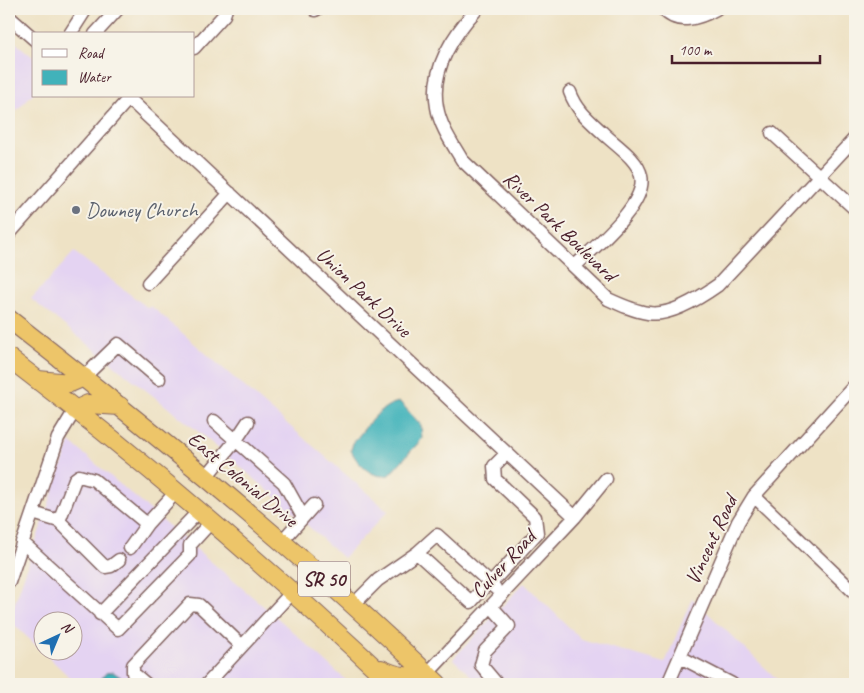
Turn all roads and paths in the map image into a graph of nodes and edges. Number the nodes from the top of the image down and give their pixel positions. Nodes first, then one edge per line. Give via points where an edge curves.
1 (86, 9) edge
2 (118, 9) edge
3 (226, 9) edge
4 (477, 9) edge
5 (663, 9) edge
6 (716, 9) edge
7 (9, 17) edge
8 (71, 32) edge
9 (98, 32) edge
10 (32, 37) edge
11 (195, 47) edge
12 (570, 92) dead end
13 (128, 98) edge
14 (130, 98) edge
15 (772, 133) dead end
16 (855, 138) edge
17 (820, 177) junction
18 (230, 193) junction
19 (855, 209) edge
20 (9, 234) edge
21 (574, 266) junction
22 (148, 283) dead end
23 (9, 319) edge
24 (9, 358) edge
25 (84, 377) junction
26 (159, 379) dead end
27 (38, 380) junction
28 (855, 385) edge
29 (120, 406) junction
30 (75, 410) junction
31 (214, 421) dead end
32 (248, 422) dead end
33 (236, 440) junction
34 (507, 453) junction
35 (206, 477) junction
36 (606, 479) dead end
37 (176, 492) junction
38 (754, 496) junction
39 (314, 505) dead end
40 (32, 513) junction
41 (205, 516) junction
42 (303, 517) junction
43 (575, 517) junction
44 (59, 522) junction
45 (147, 524) junction
46 (178, 534) junction
47 (282, 541) junction
48 (22, 542) junction
49 (190, 545) junction
50 (130, 548) dead end
51 (417, 553) junction
52 (119, 560) dead end
53 (9, 582) edge
54 (489, 582) junction
55 (292, 592) junction
56 (855, 593) edge
57 (502, 594) junction
58 (353, 605) junction
59 (491, 606) junction
60 (100, 614) junction
61 (242, 646) junction
62 (680, 657) junction
63 (372, 665) junction
64 (433, 679) edge
65 (146, 684) edge
66 (207, 684) edge
67 (392, 684) edge
68 (497, 684) edge
69 (668, 684) edge
70 (732, 684) edge

1 - 8 street
2 - 9 street
3 - 11 street
4 - 21 street, River Park Boulevard via 458,30 443,57 437,107 446,133 462,160
5 - 6 street via 684,20 701,18
7 - 10 street
12 - 21 street via 576,107 634,162 641,176 641,193 633,207
13 - 20 street
14 - 18 street, Union Park Drive
15 - 17 street
16 - 17 street, River Park Boulevard
17 - 19 street
17 - 21 street, River Park Boulevard via 718,285 697,300 676,308 650,314 631,309 608,299
18 - 22 street
18 - 34 street, Union Park Drive
23 - 25 highway, East Colonial Drive / SR 50
24 - 27 highway, SR 50
25 - 26 street via 118,344
25 - 27 highway via 70,383
25 - 29 highway, East Colonial Drive / SR 50
27 - 30 highway, SR 50
28 - 38 street, Vincent Road
29 - 30 highway via 88,404
29 - 35 highway, East Colonial Drive / SR 50
30 - 37 highway, SR 50
30 - 40 street via 58,438
31 - 33 street
32 - 33 street
33 - 35 street
33 - 42 street via 284,483
34 - 43 street, Union Park Drive
34 - 54 street via 494,466 495,479 535,517 537,533
35 - 47 highway, East Colonial Drive / SR 50
36 - 43 street, Culver Road
37 - 41 highway, SR 50
37 - 45 street
38 - 56 street
38 - 62 street, Vincent Road via 738,522
39 - 42 street
40 - 44 street
40 - 48 street
41 - 46 street
41 - 49 street
41 - 55 highway, SR 50
42 - 47 street
43 - 57 street, Culver Road
44 - 45 street via 75,478 83,476 94,480
44 - 52 street via 105,567
45 - 50 street
46 - 49 street
46 - 60 street
47 - 58 highway, East Colonial Drive / SR 50
48 - 53 street
48 - 60 street
49 - 60 street via 190,555 119,628
51 - 54 street via 437,535
51 - 54 street via 471,602
51 - 58 street via 378,580
54 - 57 street
55 - 61 street
55 - 63 highway, SR 50
57 - 59 street, Culver Road
58 - 64 highway, East Colonial Drive / SR 50
59 - 64 street, Culver Road
59 - 68 street via 510,626 485,651 481,665
61 - 65 street via 199,605 190,604 134,665 133,673
61 - 66 street
62 - 69 street, Vincent Road
62 - 70 street
63 - 64 highway via 397,676
63 - 67 highway, SR 50

